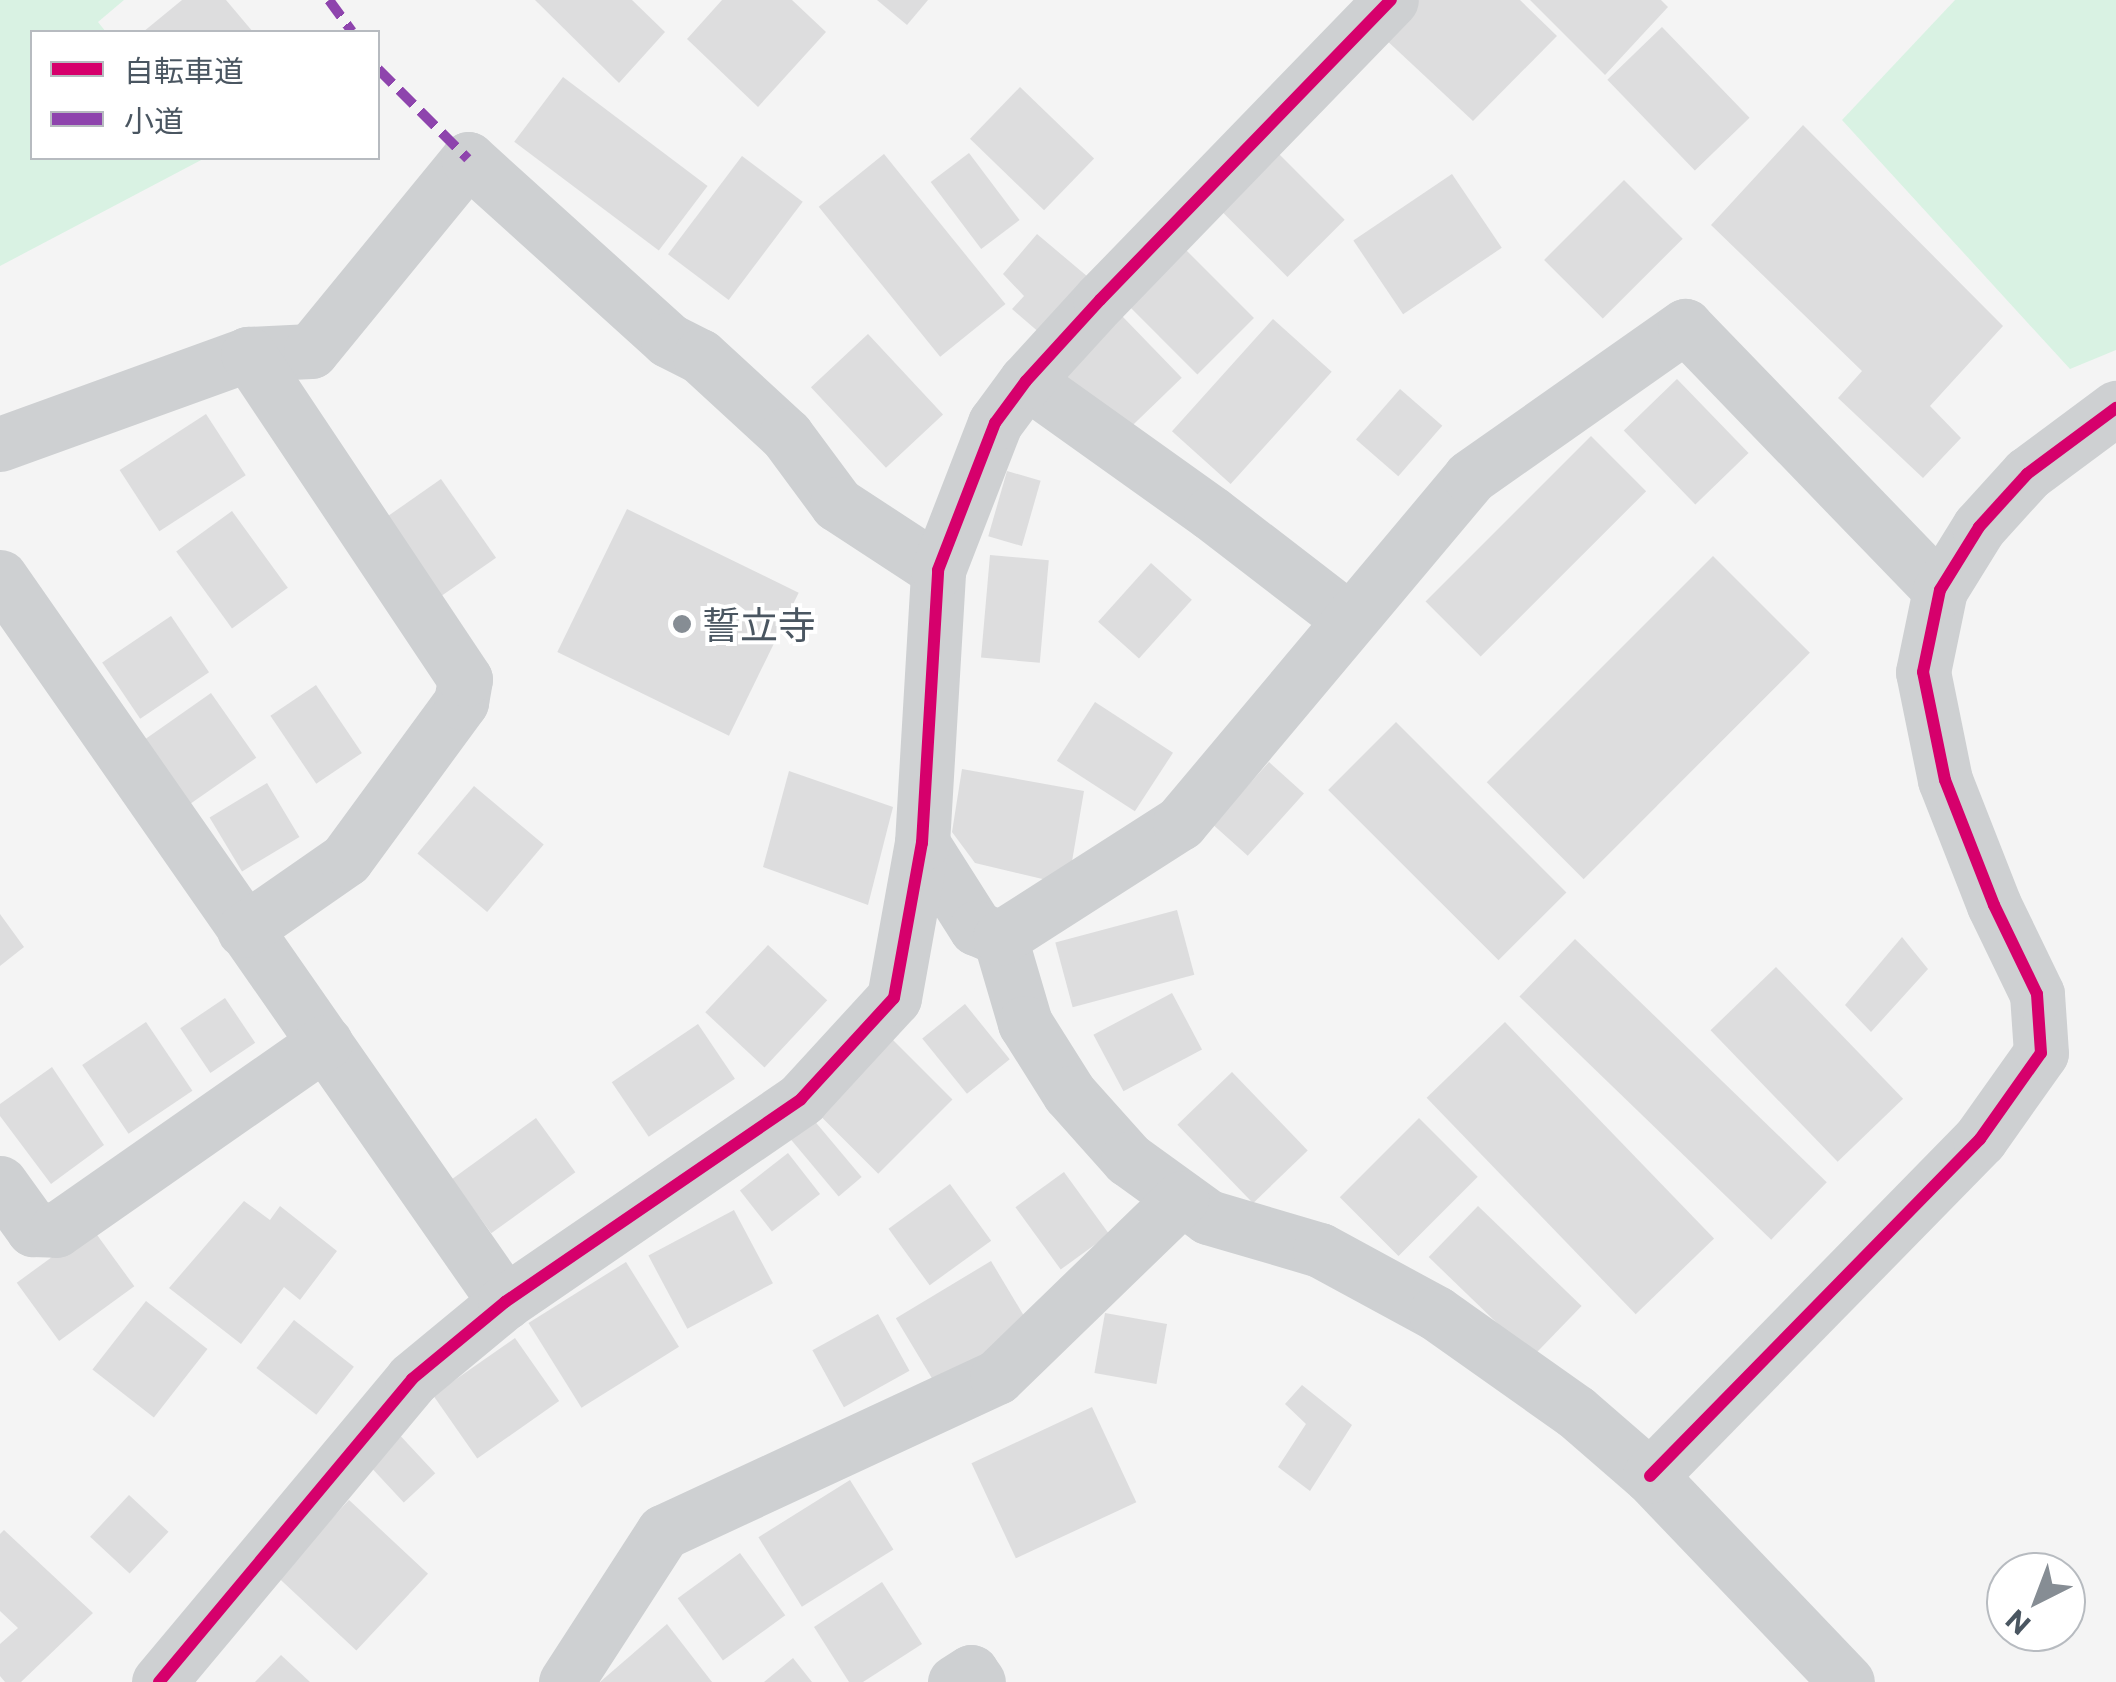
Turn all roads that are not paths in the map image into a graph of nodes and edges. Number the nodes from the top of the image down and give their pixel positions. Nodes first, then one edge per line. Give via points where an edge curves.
1 (1392, 0) edge
2 (248, 354) junction
3 (1026, 382) junction
4 (2116, 408) edge
5 (0, 444) edge
6 (938, 570) junction
7 (0, 577) edge
8 (1940, 590) junction
9 (1350, 620) junction
10 (922, 843) junction
11 (244, 930) junction
12 (1000, 938) junction
13 (325, 1042) junction
14 (0, 1183) edge
15 (1182, 1198) junction
16 (506, 1302) junction
17 (1650, 1476) junction
18 (159, 1682) edge
19 (566, 1682) edge
20 (955, 1682) edge
21 (978, 1682) edge
22 (1847, 1682) edge

1 - 3 street
2 - 5 street
2 - 6 street via 311,351 468,159 668,340 700,356 786,435 837,504
2 - 11 street via 465,679 461,702 346,859
3 - 6 street via 995,422
3 - 9 street
4 - 8 street via 2027,474 1979,527
6 - 10 street
7 - 11 street
8 - 9 street via 1684,326 1470,476
8 - 17 street via 1923,672 1946,780 2037,994 2042,1052 1980,1140
9 - 12 street via 1180,823
10 - 12 street via 976,928
10 - 16 street via 894,998 802,1099
11 - 13 street
12 - 15 street via 1025,1022 1069,1093 1128,1159
13 - 14 street via 56,1230 33,1230
13 - 16 street
15 - 17 street via 1208,1217 1320,1250 1436,1314 1576,1412
15 - 19 street via 996,1378 663,1532
16 - 18 street via 412,1379
17 - 22 street
20 - 21 street via 971,1672

